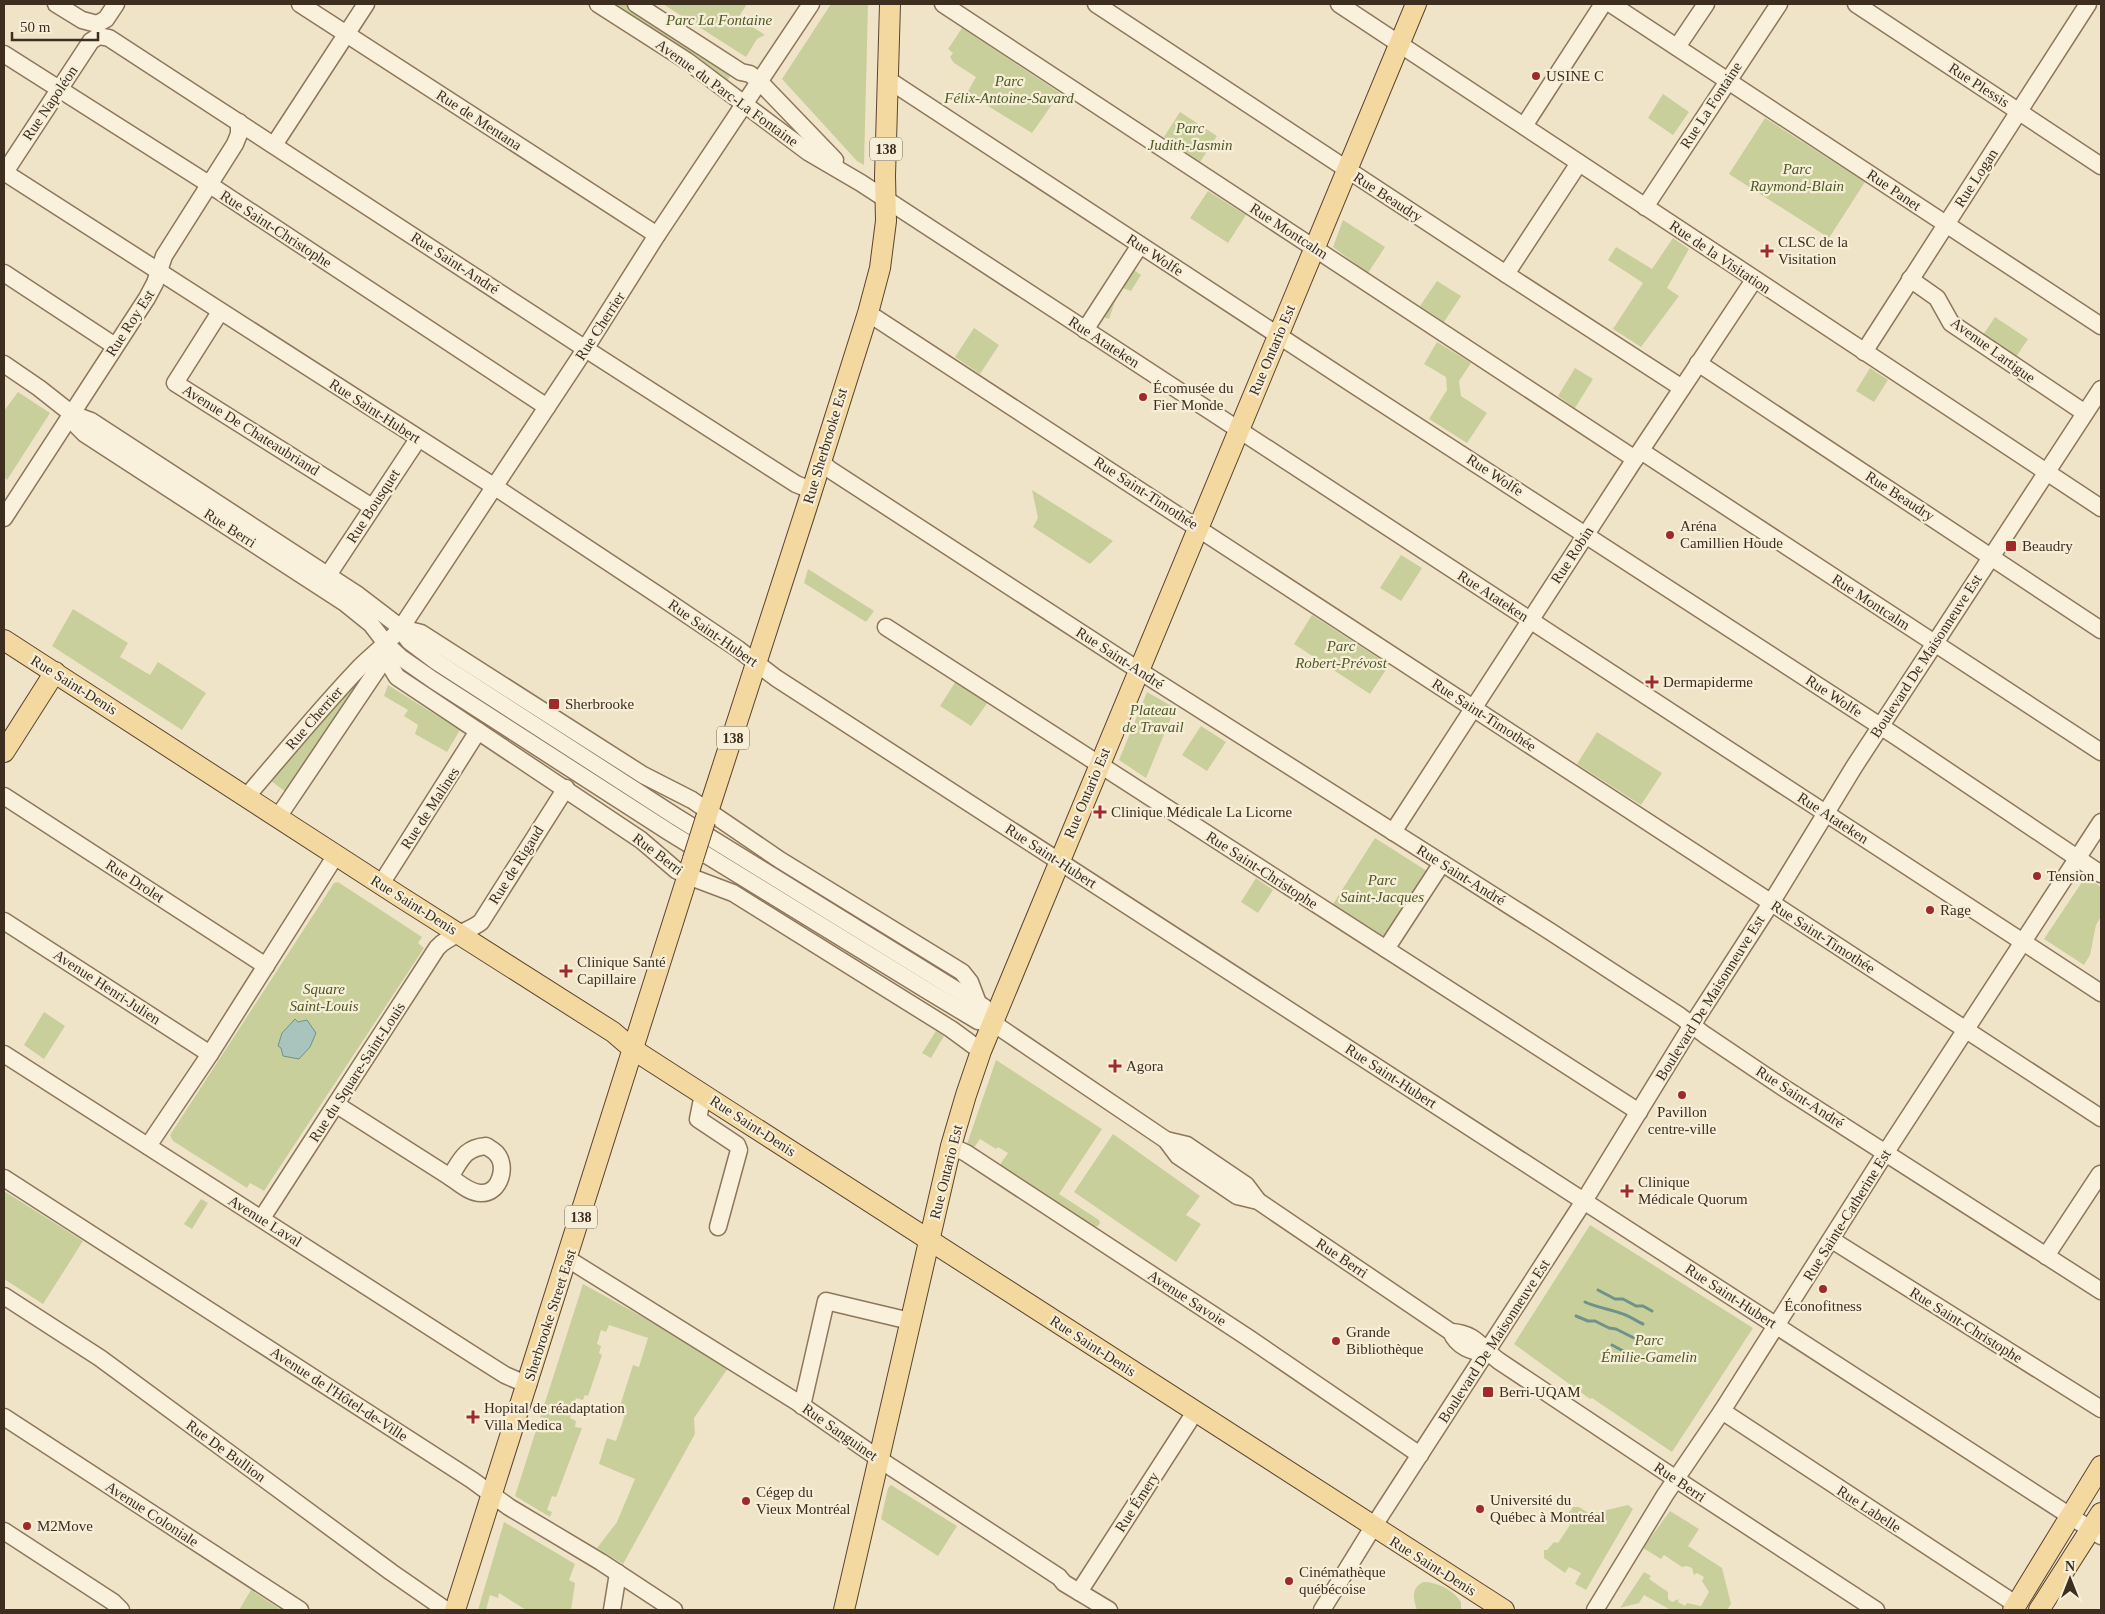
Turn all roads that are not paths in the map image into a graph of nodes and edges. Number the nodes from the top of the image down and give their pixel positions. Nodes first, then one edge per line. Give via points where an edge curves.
1 (56, 4) edge
2 (116, 4) edge
3 (300, 4) edge
4 (366, 4) edge
5 (598, 4) edge
6 (636, 4) edge
7 (811, 4) edge
8 (890, 4) edge
9 (943, 4) edge
10 (1096, 4) edge
11 (1339, 4) edge
12 (1416, 4) edge
13 (1603, 4) edge
14 (1611, 4) edge
15 (1706, 4) edge
16 (1779, 4) edge
17 (1856, 4) edge
18 (2088, 4) edge
19 (98, 30) junction
20 (347, 34) junction
21 (1400, 44) junction
22 (1677, 47) junction
23 (4, 54) edge
24 (887, 79) junction
25 (1728, 80) junction
26 (760, 82) junction
27 (59, 89) junction
28 (744, 106) junction
29 (2019, 111) junction
30 (239, 122) junction
31 (1524, 126) junction
32 (274, 145) junction
33 (1579, 163) junction
34 (2101, 166) edge
35 (1347, 169) junction
36 (4, 172) edge
37 (856, 180) junction
38 (209, 184) junction
39 (885, 200) junction
40 (1644, 207) junction
41 (1945, 224) junction
42 (657, 235) junction
43 (1140, 245) junction
44 (1315, 248) junction
45 (159, 272) junction
46 (4, 273) edge
47 (1506, 274) junction
48 (1910, 279) junction
49 (1754, 280) junction
50 (220, 312) junction
51 (868, 313) junction
52 (2101, 326) edge
53 (1086, 330) junction
54 (1278, 335) junction
55 (115, 346) junction
56 (585, 349) junction
57 (1864, 352) junction
58 (1698, 363) junction
59 (4, 364) edge
60 (1682, 388) junction
61 (2101, 389) edge
62 (547, 407) junction
63 (2084, 413) junction
64 (72, 414) junction
65 (1238, 430) junction
66 (418, 439) junction
67 (1638, 455) junction
68 (821, 461) junction
69 (2046, 471) junction
70 (495, 487) junction
71 (811, 490) junction
72 (10, 494) edge
73 (372, 507) junction
74 (2101, 508) edge
75 (4, 518) edge
76 (1198, 527) junction
77 (1586, 534) junction
78 (1991, 556) junction
79 (328, 575) junction
80 (1530, 620) junction
81 (886, 627) dead end
82 (401, 628) junction
83 (2101, 630) edge
84 (4, 640) edge
85 (1934, 643) junction
86 (387, 645) junction
87 (757, 664) junction
88 (1138, 670) junction
89 (55, 672) junction
90 (1474, 708) junction
91 (1880, 726) junction
92 (478, 731) junction
93 (4, 752) edge
94 (2101, 752) edge
95 (1100, 765) junction
96 (566, 788) junction
97 (4, 796) edge
98 (247, 796) junction
99 (1826, 814) junction
100 (707, 816) junction
101 (278, 817) junction
102 (2101, 822) edge
103 (1393, 832) junction
104 (336, 855) junction
105 (2078, 858) junction
106 (1058, 862) junction
107 (1442, 863) junction
108 (691, 868) junction
109 (2101, 874) edge
110 (381, 884) junction
111 (1771, 903) junction
112 (4, 920) edge
113 (460, 934) junction
114 (2024, 942) junction
115 (1386, 949) junction
116 (266, 966) junction
117 (2101, 993) edge
118 (978, 1003) junction
119 (993, 1023) junction
120 (1692, 1025) junction
121 (1966, 1029) junction
122 (634, 1050) junction
123 (981, 1051) junction
124 (4, 1054) edge
125 (210, 1054) junction
126 (704, 1094) junction
127 (337, 1105) junction
128 (1639, 1112) junction
129 (2101, 1118) edge
130 (148, 1146) junction
131 (951, 1146) junction
132 (1886, 1152) junction
133 (2100, 1174) dead end
134 (450, 1177) dead end
135 (4, 1178) edge
136 (1584, 1201) junction
137 (262, 1218) junction
138 (718, 1227) dead end
139 (929, 1240) junction
140 (1832, 1240) junction
141 (2046, 1256) junction
142 (568, 1258) junction
143 (2101, 1291) edge
144 (4, 1296) edge
145 (910, 1321) junction
146 (1776, 1325) junction
147 (1486, 1352) junction
148 (528, 1385) junction
149 (802, 1406) junction
150 (2101, 1409) edge
151 (1722, 1411) junction
152 (1195, 1412) junction
153 (4, 1416) edge
154 (1420, 1454) junction
155 (879, 1459) junction
156 (2101, 1466) edge
157 (1676, 1479) junction
158 (492, 1495) junction
159 (2070, 1516) junction
160 (2098, 1526) edge
161 (1373, 1528) junction
162 (4, 1531) edge
163 (618, 1573) junction
164 (1080, 1592) junction
165 (2015, 1608) edge
166 (121, 1610) edge
167 (300, 1610) edge
168 (446, 1610) edge
169 (456, 1610) edge
170 (612, 1610) edge
171 (674, 1610) edge
172 (844, 1610) edge
173 (1109, 1610) edge
174 (1322, 1610) edge
175 (1504, 1610) edge
176 (1595, 1610) edge
177 (1876, 1610) edge
178 (2039, 1610) edge

1 - 19 street, Rue Saint-André
2 - 19 street, Rue Napoléon
3 - 20 street, Rue de Mentana
4 - 20 street
5 - 28 street, Avenue du Parc-La Fontaine via 726,89
6 - 26 street, Avenue du Parc-La Fontaine
7 - 26 street, Rue Cherrier
8 - 24 main road, Rue Sherbrooke Est / 138
9 - 44 street, Rue Montcalm
10 - 35 street, Rue Beaudry
11 - 21 street, Rue de la Visitation
12 - 21 main road, Rue Ontario Est
13 - 31 street
14 - 22 street, Rue Panet
15 - 22 street
16 - 25 street, Rue La Fontaine
17 - 29 street, Rue Plessis
18 - 29 street, Rue Logan
19 - 27 street, Rue Napoléon
19 - 30 street, Rue Saint-André
20 - 32 street
20 - 42 street, Rue de Mentana
21 - 31 street, Rue de la Visitation
21 - 35 main road, Rue Ontario Est
22 - 25 street, Rue Panet
23 - 27 street, Rue Saint-Christophe
24 - 39 main road, Rue Sherbrooke Est / 138
24 - 43 street, Rue Wolfe
25 - 40 street, Rue La Fontaine
25 - 41 street, Rue Panet
26 - 28 street, Rue Cherrier
26 - 37 street, Avenue du Parc-La Fontaine
27 - 36 street, Rue Napoléon
27 - 38 street, Rue Saint-Christophe
28 - 37 street, Avenue du Parc-La Fontaine via 808,152
28 - 42 street, Rue Cherrier
29 - 34 street, Rue Plessis
29 - 41 street, Rue Logan
30 - 32 street, Rue Saint-André
30 - 38 street, Rue Roy Est via 235,144
31 - 33 street, Rue de la Visitation
32 - 56 street, Rue Saint-André
33 - 40 street, Rue de la Visitation
33 - 47 street
35 - 44 main road, Rue Ontario Est
35 - 47 street, Rue Beaudry
36 - 45 street, Rue Saint-Hubert
37 - 39 street, Avenue du Parc-La Fontaine
38 - 45 street, Rue Roy Est via 164,256
38 - 62 street, Rue Saint-Christophe
39 - 51 main road, Rue Sherbrooke Est / 138 via 883,252
39 - 53 street, Rue Atateken
40 - 49 street, Rue de la Visitation
41 - 48 street, Rue Logan
41 - 52 street, Rue Panet
42 - 56 street, Rue Cherrier
43 - 53 street
43 - 54 street, Rue Wolfe
44 - 54 main road, Rue Ontario Est
44 - 67 street, Rue Montcalm
45 - 50 street, Rue Saint-Hubert
45 - 55 street, Rue Roy Est
46 - 55 street
47 - 60 street, Rue Beaudry
48 - 57 street, Rue Logan
48 - 63 street, Avenue Lartigue via 1937,298 1951,323
49 - 57 street, Rue de la Visitation
49 - 58 street, Rue Robin
50 - 66 street, Rue Saint-Hubert
50 - 73 street, Avenue De Chateaubriand via 175,383
51 - 68 main road, Rue Sherbrooke Est / 138
51 - 76 street, Rue Saint-Timothée
53 - 65 street, Rue Atateken
54 - 65 main road, Rue Ontario Est
54 - 77 street, Rue Wolfe
55 - 64 street, Rue Roy Est
56 - 62 street, Rue Cherrier
56 - 71 street, Rue Saint-André
57 - 69 street, Rue de la Visitation
58 - 60 street, Rue Robin
58 - 78 street, Rue Beaudry
59 - 64 street, Rue Berri
60 - 67 street, Rue Robin
61 - 63 street, Boulevard De Maisonneuve Est
62 - 70 street, Rue Cherrier
63 - 69 street, Boulevard De Maisonneuve Est
64 - 72 street, Rue Roy Est
64 - 79 street, Rue Berri via 91,422
64 - 86 street, Rue Berri via 85,434 345,603 371,624
65 - 76 main road, Rue Ontario Est
65 - 80 street, Rue Atateken
66 - 70 street, Rue Saint-Hubert
66 - 73 street, Rue Bousquet
67 - 77 street, Rue Robin
67 - 85 street, Rue Montcalm
68 - 71 main road, Rue Sherbrooke Est / 138
68 - 88 street, Rue Saint-André
69 - 74 street, Rue de la Visitation
69 - 78 street, Boulevard De Maisonneuve Est
70 - 82 street, Rue Cherrier
70 - 87 street, Rue Saint-Hubert
71 - 87 main road, Rue Sherbrooke Est / 138
72 - 75 street, Rue Roy Est
73 - 79 street, Rue Bousquet
76 - 88 main road, Rue Ontario Est
76 - 90 street, Rue Saint-Timothée
77 - 80 street, Rue Robin
77 - 91 street, Rue Wolfe
78 - 83 street, Rue Beaudry
78 - 85 street, Boulevard De Maisonneuve Est
79 - 82 street, Rue Berri
80 - 90 street, Rue Robin
80 - 99 street, Rue Atateken
81 - 95 street, Rue Saint-Christophe
82 - 86 street, Rue Cherrier
82 - 100 street, Rue Berri via 421,633
82 - 118 street, Rue Berri via 409,642 482,692 721,845
84 - 89 main road, Rue Saint-Denis
85 - 91 street, Boulevard De Maisonneuve Est
85 - 94 street, Rue Montcalm
86 - 92 street, Rue Berri via 397,677
86 - 98 street, Rue Cherrier via 367,660 317,713
86 - 101 street, Rue Cherrier via 379,667
86 - 119 street, Rue Berri via 433,680 677,837 974,1019
87 - 100 main road, Rue Sherbrooke Est / 138
87 - 106 street, Rue Saint-Hubert
88 - 95 main road, Rue Ontario Est
88 - 103 street, Rue Saint-André
89 - 93 main road
89 - 98 main road, Rue Saint-Denis
90 - 103 street, Rue Robin
90 - 111 street, Rue Saint-Timothée
91 - 99 street, Boulevard De Maisonneuve Est
91 - 105 street, Rue Wolfe
92 - 96 street, Rue Berri
92 - 110 street, Rue de Malines
95 - 106 main road, Rue Ontario Est
95 - 115 street, Rue Saint-Christophe
96 - 108 street, Rue Berri via 641,840 676,870
96 - 113 street, Rue de Rigaud via 481,922
97 - 116 street, Rue Drolet
98 - 101 main road, Rue Saint-Denis
99 - 111 street, Boulevard De Maisonneuve Est
99 - 114 street, Rue Atateken
100 - 108 main road, Rue Sherbrooke Est / 138, bridge
100 - 118 street, Rue Berri via 962,972 970,982
101 - 104 main road, Rue Saint-Denis
102 - 105 street, Rue Sainte-Catherine Est
103 - 107 street, Rue Saint-André
104 - 110 main road, Rue Saint-Denis
104 - 116 street
105 - 109 street, Rue Wolfe
105 - 114 street, Rue Sainte-Catherine Est
106 - 119 main road, Rue Ontario Est
106 - 136 street, Rue Saint-Hubert
107 - 115 street
107 - 120 street, Rue Saint-André
108 - 122 main road, Sherbrooke Street East / 138
108 - 123 street, Rue Berri via 951,1029
110 - 113 main road, Rue Saint-Denis
111 - 120 street, Boulevard De Maisonneuve Est
111 - 121 street, Rue Saint-Timothée
112 - 125 street, Avenue Henri-Julien
113 - 122 main road, Rue Saint-Denis via 613,1032
113 - 127 street, Rue du Square-Saint-Louis via 437,948
114 - 117 street, Rue Atateken
114 - 121 street, Rue Sainte-Catherine Est
115 - 128 street, Rue Saint-Christophe
116 - 125 street
118 - 119 street, Rue Berri
119 - 123 main road, Rue Ontario Est
119 - 147 street, Rue Berri via 1166,1140 1187,1145 1246,1185 1258,1201 1451,1332 1456,1341 1469,1350
120 - 128 street, Boulevard De Maisonneuve Est
120 - 132 street, Rue Saint-André
121 - 129 street, Rue Saint-Timothée
121 - 132 street, Rue Sainte-Catherine Est
122 - 126 main road, Rue Saint-Denis
122 - 142 main road, Sherbrooke Street East / 138
123 - 131 main road, Rue Ontario Est
124 - 130 street, Avenue Laval
125 - 130 street
126 - 138 street via 698,1119 739,1150
126 - 139 main road, Rue Saint-Denis
127 - 134 street
127 - 137 street, Rue du Square-Saint-Louis
128 - 136 street, Boulevard De Maisonneuve Est
130 - 137 street, Avenue Laval
131 - 139 main road, Rue Ontario Est
131 - 154 street, Avenue Savoie via 1247,1337
132 - 140 street, Rue Sainte-Catherine Est
132 - 141 street, Rue Saint-André
133 - 141 street
135 - 158 street, Avenue de l'Hôtel-de-Ville
136 - 146 street, Rue Saint-Hubert
136 - 147 street, Boulevard De Maisonneuve Est
137 - 148 street, Avenue Laval via 505,1375
139 - 145 main road, Rue Ontario Est
139 - 152 main road, Rue Saint-Denis
140 - 146 street, Rue Sainte-Catherine Est
140 - 150 street, Rue Saint-Christophe
141 - 143 street, Rue Saint-André
142 - 148 main road, Sherbrooke Street East / 138
142 - 149 street, Rue Sanguinet
144 - 168 street, Rue De Bullion via 100,1358
145 - 149 street via 826,1301
145 - 155 main road, Rue Ontario Est
146 - 151 street, Rue Sainte-Catherine Est
146 - 159 street, Rue Saint-Hubert
147 - 154 street, Boulevard De Maisonneuve Est
147 - 157 street, Rue Berri
148 - 158 main road, Sherbrooke Street East / 138
149 - 155 street, Rue Sanguinet
151 - 157 street, Rue Sainte-Catherine Est
151 - 165 street, Rue Labelle
152 - 161 main road, Rue Saint-Denis
152 - 164 street, Rue Émery
153 - 167 street, Avenue Coloniale
154 - 161 street, Boulevard De Maisonneuve Est
155 - 164 street, Rue Sanguinet
155 - 172 main road, Rue Ontario Est
156 - 159 main road
157 - 176 street, Rue Sainte-Catherine Est
157 - 177 street, Rue Berri
158 - 163 street, Avenue de l'Hôtel-de-Ville
158 - 169 main road, Sherbrooke Street East / 138
159 - 160 street, Rue Saint-Hubert
159 - 165 main road
160 - 178 main road
161 - 174 street, Boulevard De Maisonneuve Est
161 - 175 main road, Rue Saint-Denis
162 - 166 street
163 - 170 street
163 - 171 street, Avenue de l'Hôtel-de-Ville
164 - 173 street, Rue Sanguinet

